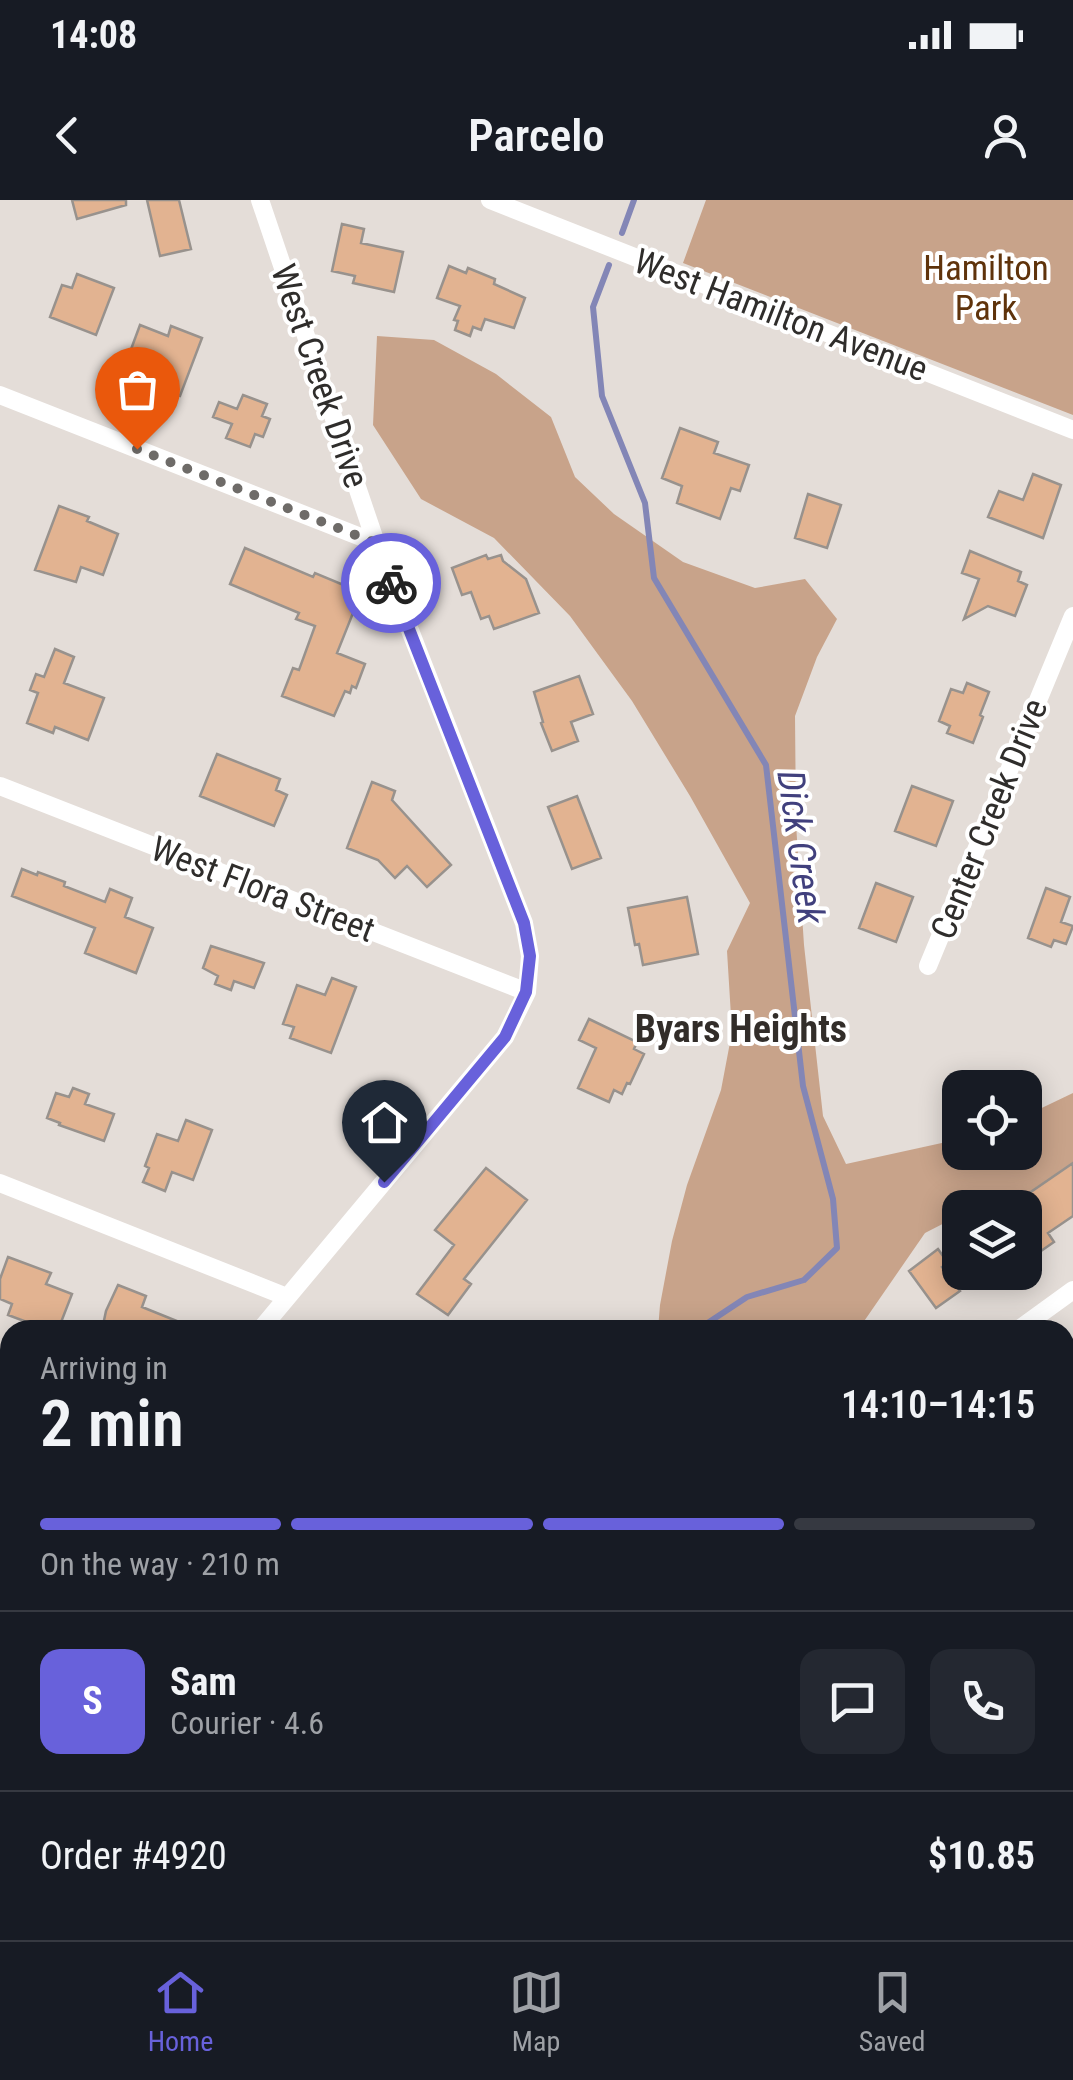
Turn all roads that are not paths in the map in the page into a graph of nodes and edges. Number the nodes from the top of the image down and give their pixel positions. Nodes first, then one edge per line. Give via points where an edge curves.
1 (260, 200) edge
2 (490, 200) edge
3 (0, 395) edge
4 (1073, 430) edge
5 (376, 543) junction
6 (1073, 616) edge
7 (0, 786) edge
8 (928, 966) dead end
9 (526, 992) junction
10 (0, 1183) edge
11 (1073, 1290) edge
12 (287, 1298) junction
13 (268, 1320) edge
14 (1032, 1320) edge

1 - 5 street, West Creek Drive
2 - 4 street, West Hamilton Avenue
3 - 5 street
5 - 9 street, West Creek Drive via 524,923 530,956
6 - 8 street, Center Creek Drive
7 - 9 street, West Flora Street
9 - 12 street, West Creek Drive via 505,1037
10 - 12 street
11 - 14 street
12 - 13 street, West Creek Drive

